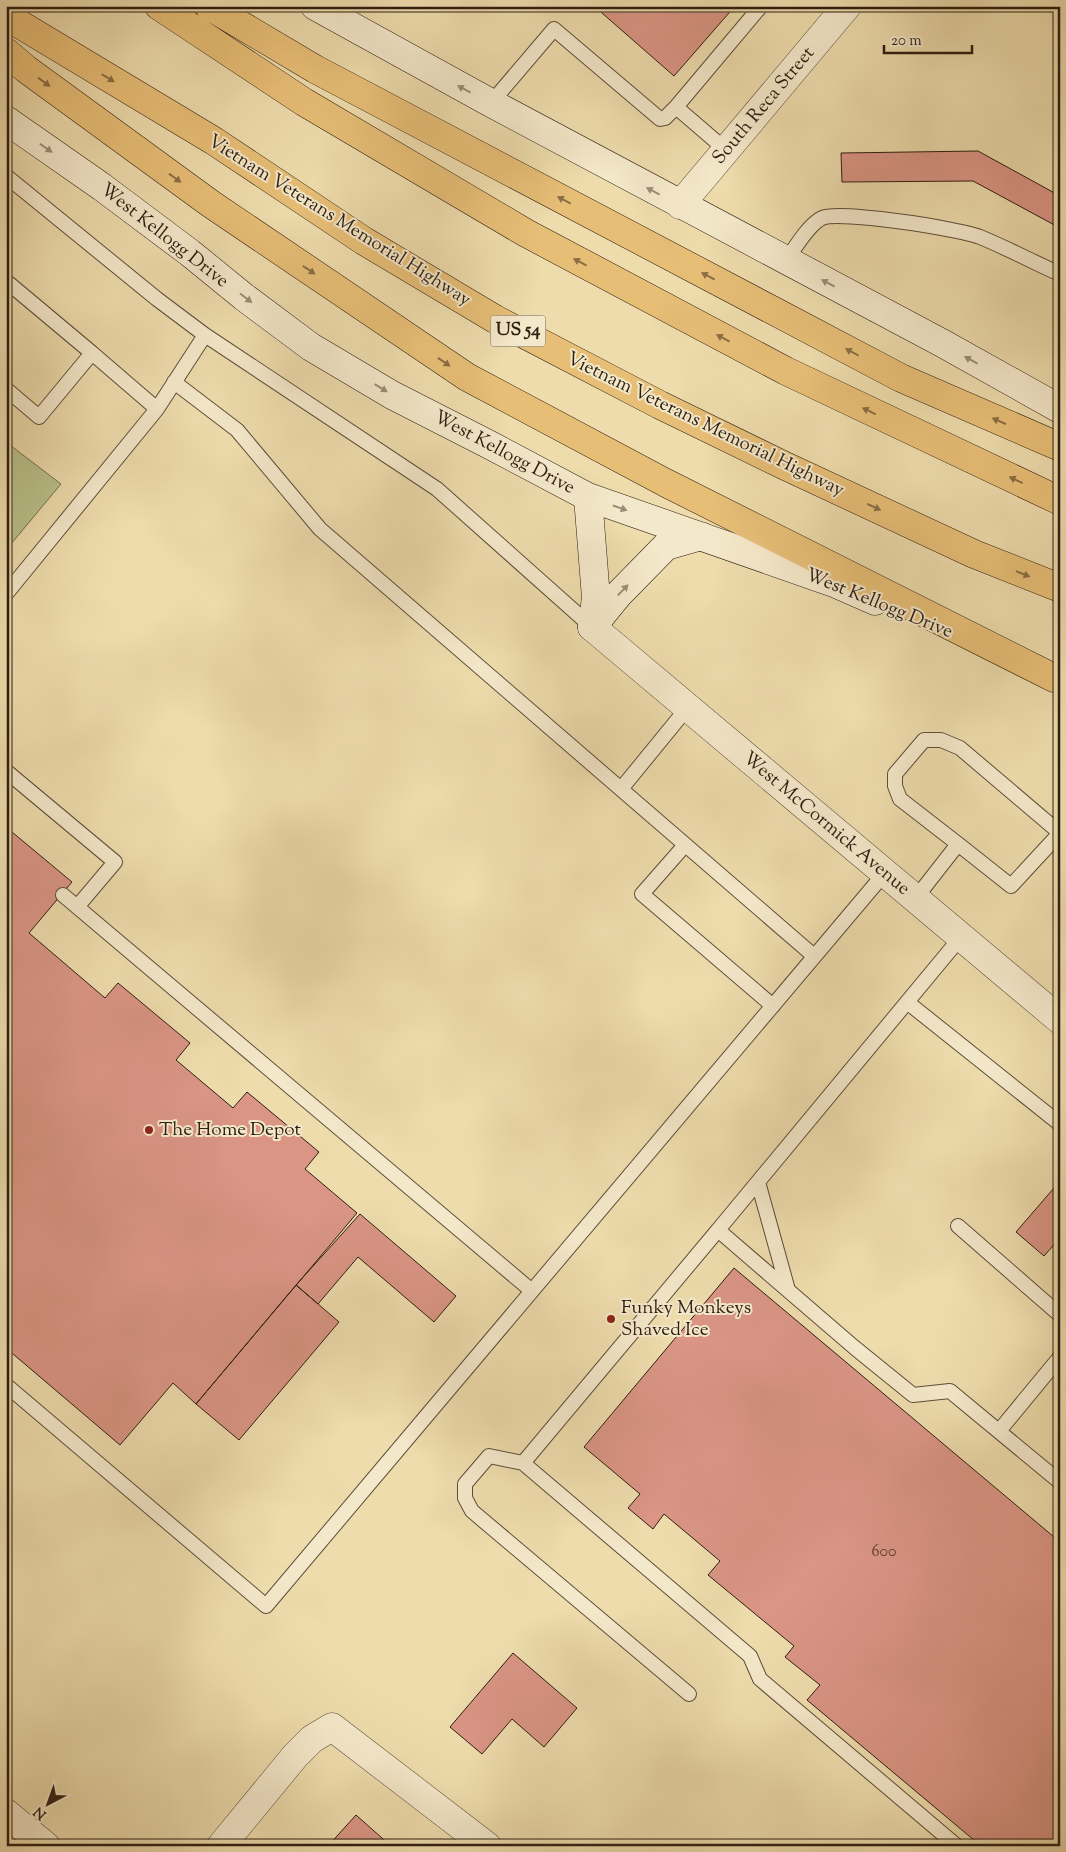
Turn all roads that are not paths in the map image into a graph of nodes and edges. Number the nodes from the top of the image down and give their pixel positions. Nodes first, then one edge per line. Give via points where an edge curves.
1 (159, 6) edge
2 (209, 6) edge
3 (315, 6) edge
4 (761, 6) edge
5 (837, 10) edge
6 (6, 16) edge
7 (6, 52) edge
8 (491, 103) junction
9 (676, 107) junction
10 (6, 120) edge
11 (726, 150) junction
12 (6, 176) edge
13 (680, 205) junction
14 (786, 261) junction
15 (1060, 274) edge
16 (6, 281) edge
17 (204, 334) junction
18 (92, 353) junction
19 (174, 382) junction
20 (6, 389) edge
21 (156, 409) junction
22 (1060, 409) edge
23 (1060, 447) edge
24 (588, 496) junction
25 (1060, 501) edge
26 (701, 536) junction
27 (1060, 588) edge
28 (6, 594) edge
29 (592, 627) junction
30 (1057, 679) edge
31 (688, 707) junction
32 (6, 771) edge
33 (621, 789) junction
34 (1060, 833) edge
35 (958, 844) junction
36 (685, 845) junction
37 (884, 874) junction
38 (63, 895) dead end
39 (915, 899) junction
40 (76, 907) junction
41 (961, 937) junction
42 (814, 956) junction
43 (907, 1002) junction
44 (773, 1006) junction
45 (1060, 1020) edge
46 (1060, 1124) edge
47 (758, 1182) junction
48 (958, 1226) dead end
49 (718, 1230) junction
50 (788, 1290) junction
51 (532, 1291) junction
52 (1060, 1315) edge
53 (1060, 1357) edge
54 (6, 1385) edge
55 (999, 1431) junction
56 (522, 1462) junction
57 (1060, 1482) edge
58 (689, 1694) dead end
59 (6, 1813) edge
60 (46, 1846) edge
61 (221, 1846) edge
62 (487, 1846) edge
63 (957, 1846) edge

25 -> 1 highway via 786,371 526,233 304,102
23 -> 2 highway via 901,378 315,69
8 -> 3 main road
4 - 9 lane
5 - 11 main road, South Reca Street
6 -> 27 highway, Vietnam Veterans Memorial Highway / US 54 via 214,141 364,241 496,319 660,406 974,554
7 -> 30 highway via 212,204 467,377 666,483
8 - 9 lane via 554,29 660,119 666,118
13 -> 8 main road
9 - 11 lane
10 -> 24 main road, West Kellogg Drive via 102,187 311,347 392,395
11 - 13 main road, South Reca Street
12 - 17 lane
13 - 14 main road
14 - 15 lane via 806,232 823,217 858,216 979,236
22 -> 14 main road
16 - 18 lane
17 - 19 lane
17 - 29 lane via 437,488
18 - 20 lane via 39,417
18 - 21 lane
19 - 21 lane
19 - 33 lane via 237,430 320,529
21 - 28 lane
24 -> 26 main road, West Kellogg Drive
24 - 29 main road via 596,598
29 -> 26 main road via 666,546
26 - 30 main road, West Kellogg Drive via 834,583
29 - 31 main road, West McCormick Avenue
31 - 33 lane
31 - 37 main road, West McCormick Avenue
32 - 40 lane via 115,862
33 - 36 lane
34 - 35 lane via 1011,886
34 - 35 lane via 960,748 941,740 924,740 895,774 895,786 900,799
35 - 39 lane
36 - 42 lane
36 - 44 lane via 642,894
37 - 39 main road, West McCormick Avenue
37 - 42 lane
38 - 40 lane
39 - 41 main road, West McCormick Avenue
40 - 51 lane
41 - 43 lane
41 - 45 main road, West McCormick Avenue
42 - 44 lane
43 - 46 lane
43 - 47 lane
44 - 51 lane
47 - 49 lane
47 - 50 lane
48 - 52 lane
49 - 50 lane
49 - 56 lane
50 - 55 lane via 913,1395 950,1391
51 - 54 lane via 266,1606
53 - 55 lane
55 - 57 lane
56 - 58 lane via 489,1456 465,1484 465,1498 472,1511
56 - 63 lane via 750,1656 760,1680
59 - 60 main road
61 - 62 main road via 295,1756 312,1739 332,1727

